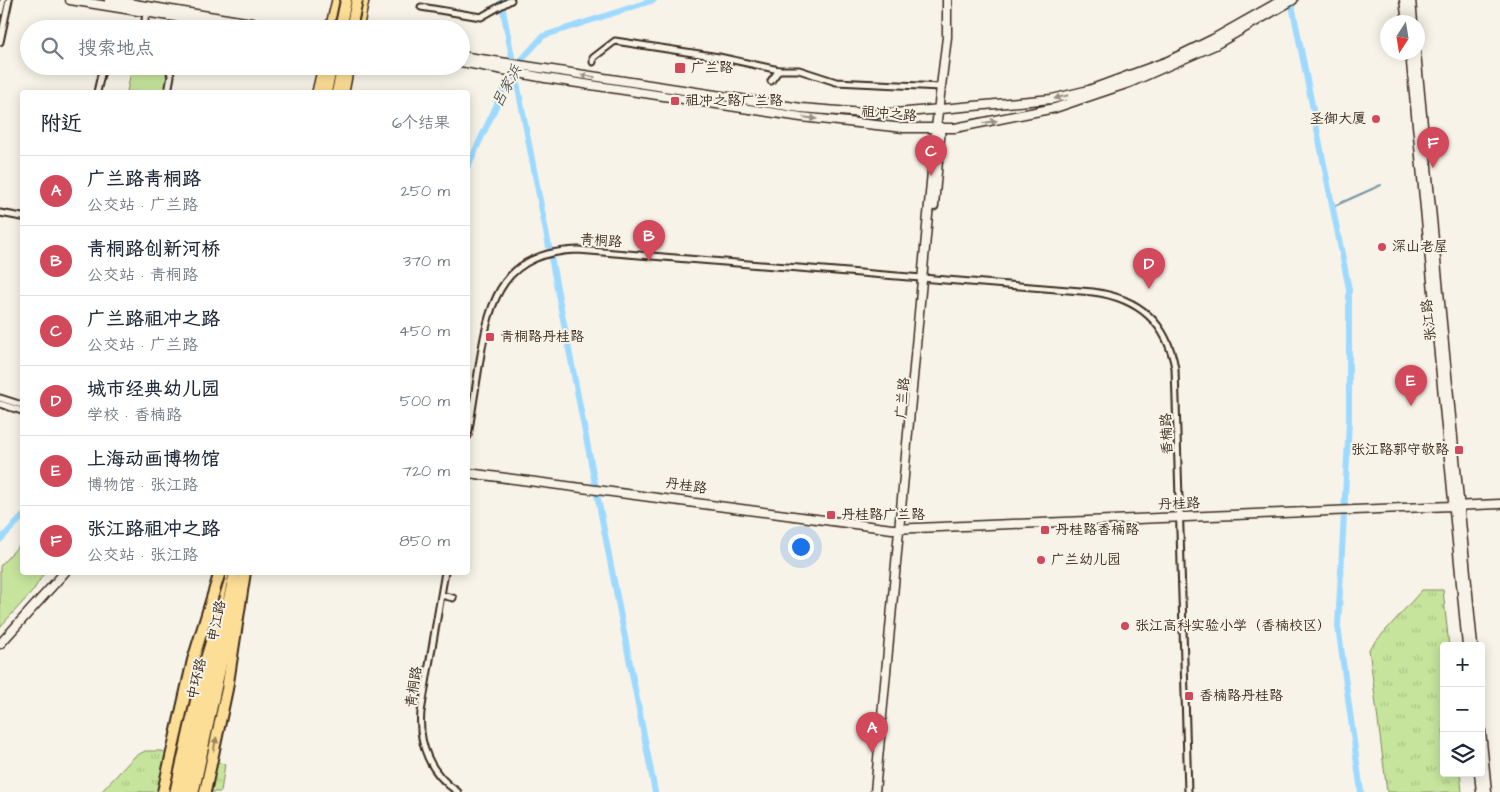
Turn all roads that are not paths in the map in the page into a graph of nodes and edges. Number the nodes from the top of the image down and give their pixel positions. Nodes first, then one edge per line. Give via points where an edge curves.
1 (3, 0) edge
2 (9, 0) edge
3 (70, 0) edge
4 (109, 0) edge
5 (337, 0) edge
6 (346, 0) edge
7 (357, 0) edge
8 (364, 0) edge
9 (511, 0) edge
10 (949, 0) edge
11 (1282, 0) edge
12 (1293, 0) edge
13 (1404, 0) edge
14 (1411, 0) edge
15 (421, 8) dead end
16 (146, 12) junction
17 (1268, 12) junction
18 (0, 13) edge
19 (1406, 15) edge
20 (1412, 15) edge
21 (145, 20) edge
22 (195, 20) edge
23 (234, 20) edge
24 (332, 20) edge
25 (342, 20) edge
26 (352, 20) edge
27 (360, 20) edge
28 (0, 42) edge
29 (470, 59) edge
30 (1411, 60) edge
31 (1417, 60) edge
32 (470, 62) edge
33 (479, 62) junction
34 (592, 62) dead end
35 (778, 70) junction
36 (101, 75) edge
37 (171, 75) edge
38 (320, 75) edge
39 (330, 75) edge
40 (341, 75) edge
41 (348, 75) edge
42 (771, 81) dead end
43 (941, 87) junction
44 (97, 90) edge
45 (168, 90) edge
46 (317, 90) edge
47 (326, 90) edge
48 (337, 90) edge
49 (344, 90) edge
50 (941, 109) junction
51 (939, 129) junction
52 (0, 212) edge
53 (20, 217) edge
54 (925, 278) junction
55 (0, 398) edge
56 (0, 404) edge
57 (20, 404) edge
58 (20, 410) edge
59 (470, 424) edge
60 (470, 469) edge
61 (470, 473) edge
62 (586, 486) junction
63 (1500, 504) edge
64 (1456, 506) junction
65 (1180, 517) junction
66 (900, 528) junction
67 (57, 575) edge
68 (62, 575) edge
69 (217, 575) edge
70 (223, 575) edge
71 (234, 575) edge
72 (240, 575) edge
73 (246, 575) edge
74 (444, 575) edge
75 (441, 595) junction
76 (453, 598) dead end
77 (0, 639) edge
78 (1467, 642) edge
79 (1473, 642) edge
80 (0, 644) edge
81 (1481, 732) edge
82 (212, 762) junction
83 (1479, 777) edge
84 (165, 791) edge
85 (178, 792) edge
86 (186, 792) edge
87 (194, 792) edge
88 (205, 792) edge
89 (210, 792) edge
90 (458, 792) edge
91 (875, 792) edge
92 (1188, 792) edge
93 (1481, 792) edge
94 (1487, 792) edge

1 - 18 street
2 - 28 street
3 - 16 main road
4 - 23 main road
5 - 24 main road
6 - 25 highway, bridge
7 - 26 highway, bridge
8 - 27 main road
9 - 15 street via 481,17
10 - 43 main road, 广兰路
10 - 50 main road, 广兰路 via 950,37
11 - 17 main road, 祖冲之路
12 - 17 main road, 祖冲之路
13 - 19 main road
14 - 20 main road
16 - 21 street
16 - 22 main road
17 -> 50 main road, 祖冲之路 via 1168,61 1089,90 1052,99
51 -> 17 main road, 祖冲之路 via 1047,110 1129,83 1215,45
29 - 33 main road, 祖冲之路
30 - 64 main road, 张江路
31 - 64 main road, 张江路
32 - 33 main road, 祖冲之路
50 -> 33 main road, 祖冲之路 via 843,113
33 -> 51 main road, 祖冲之路 via 545,78 801,117
34 - 35 street via 615,41
35 - 42 street
35 - 43 street via 799,70 836,82
36 - 44 street
37 - 45 street
38 - 46 main road
39 - 47 highway
40 - 48 highway
41 - 49 main road
43 - 50 main road, 广兰路
50 - 51 main road, 广兰路
51 - 54 main road, 广兰路
52 - 53 street
54 - 59 street, 青桐路 via 562,251 540,256 510,276 496,296 487,320
54 - 65 street, 香楠路 via 1106,293 1130,301 1149,316 1170,345 1175,368
54 - 66 main road, 广兰路 via 905,506
55 - 57 street
56 - 58 street
60 - 62 main road, 丹桂路
61 - 62 main road, 丹桂路
62 - 66 main road, 丹桂路
63 - 64 main road, 丹桂路
64 - 65 main road, 丹桂路
64 - 78 main road, 张江路
64 - 79 main road, 张江路
65 - 66 main road, 丹桂路
65 - 92 street, 香楠路
66 - 91 main road, 广兰路
67 - 77 main road
68 - 80 main road
69 - 84 highway, bridge via 193,660
70 - 85 highway, 中环路
71 - 86 highway, 中环路
72 - 87 main road, 申江路
82 -> 73 highway
74 - 75 street, 青桐路
75 - 76 street
75 - 90 street, 青桐路 via 420,731 432,767
81 - 94 main road
82 - 88 highway
82 - 89 highway
83 - 93 main road

